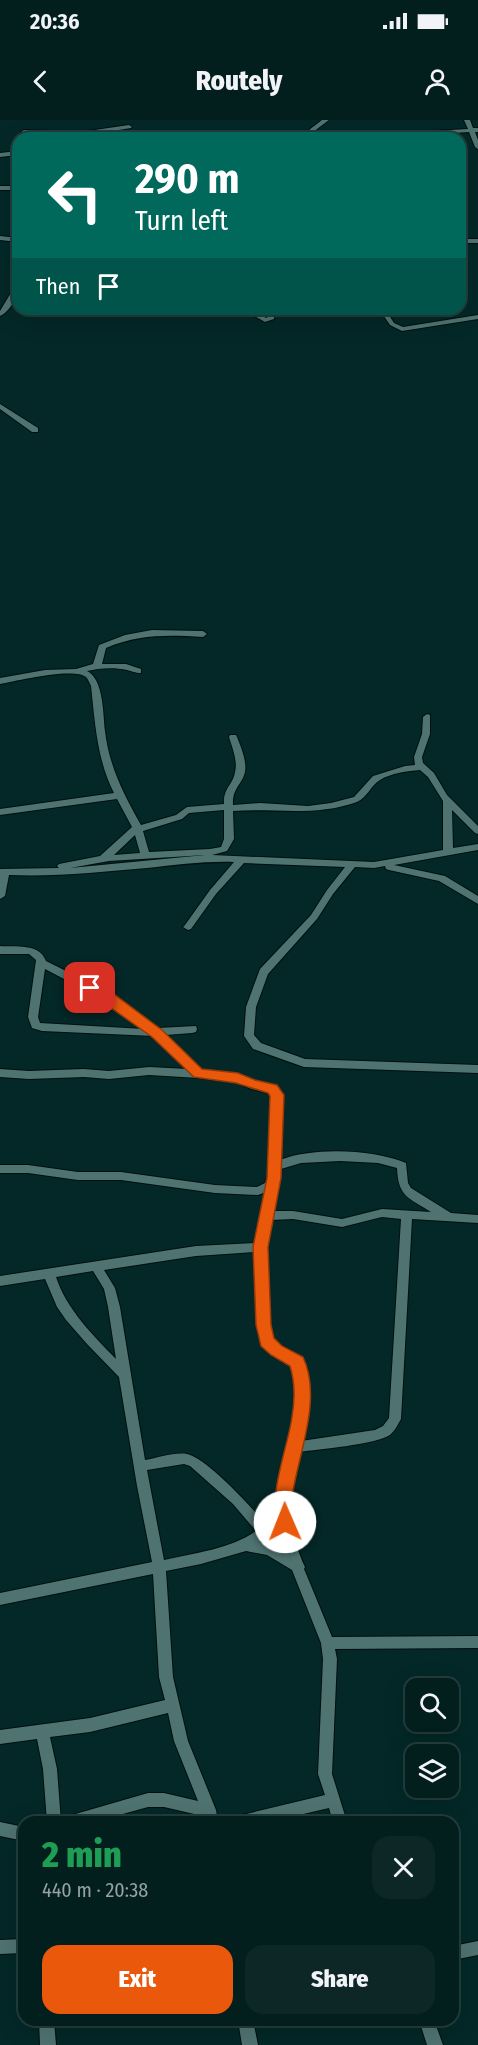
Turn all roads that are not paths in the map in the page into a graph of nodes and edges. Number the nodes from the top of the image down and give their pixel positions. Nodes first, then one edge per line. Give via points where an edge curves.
1 (123, 120) edge
2 (326, 120) edge
3 (467, 120) edge
4 (129, 124) edge
5 (475, 130) edge
6 (86, 132) edge
7 (88, 132) edge
8 (310, 132) edge
9 (452, 132) edge
10 (478, 147) edge
11 (12, 297) edge
12 (0, 314) edge
13 (257, 315) edge
14 (272, 315) edge
15 (386, 315) edge
16 (478, 317) edge
17 (0, 406) edge
18 (35, 430) dead end
19 (203, 634) dead end
20 (97, 666) junction
21 (138, 671) dead end
22 (73, 672) junction
23 (0, 681) edge
24 (427, 717) dead end
25 (233, 737) dead end
26 (423, 767) junction
27 (121, 795) junction
28 (447, 801) junction
29 (228, 807) junction
30 (0, 812) edge
31 (138, 828) junction
32 (478, 831) edge
33 (478, 847) edge
34 (448, 851) junction
35 (145, 855) junction
36 (103, 859) junction
37 (242, 859) junction
38 (353, 864) junction
39 (374, 865) junction
40 (2, 872) edge
41 (36, 873) junction
42 (0, 896) edge
43 (478, 901) edge
44 (188, 927) dead end
45 (0, 951) edge
46 (41, 963) junction
47 (192, 1029) dead end
48 (157, 1033) junction
49 (478, 1069) edge
50 (0, 1073) edge
51 (199, 1074) junction
52 (0, 1169) edge
53 (274, 1178) junction
54 (407, 1215) junction
55 (268, 1216) junction
56 (449, 1217) junction
57 (478, 1219) edge
58 (260, 1247) junction
59 (97, 1268) junction
60 (49, 1274) junction
61 (0, 1281) edge
62 (126, 1376) junction
63 (293, 1448) junction
64 (140, 1466) junction
65 (284, 1507) junction
66 (265, 1532) junction
67 (246, 1545) junction
68 (159, 1565) junction
69 (299, 1567) junction
70 (0, 1599) edge
71 (478, 1642) edge
72 (328, 1643) junction
73 (172, 1705) junction
74 (42, 1731) junction
75 (0, 1737) edge
76 (332, 1800) junction
77 (54, 1816) edge
78 (91, 1816) edge
79 (210, 1816) edge
80 (267, 1816) edge
81 (338, 1816) edge
82 (0, 1830) edge
83 (18, 1833) edge
84 (18, 1946) edge
85 (0, 1947) edge
86 (478, 1948) edge
87 (459, 1952) edge
88 (46, 2026) edge
89 (246, 2026) edge
90 (428, 2026) edge
91 (48, 2045) edge
92 (250, 2045) edge
93 (435, 2045) edge

1 - 6 street
2 - 8 street
3 - 5 street
4 - 7 street
5 - 9 street
5 - 10 street
11 - 12 street
13 - 14 street via 267,320
15 - 16 street via 402,329
17 - 18 street
19 - 20 street via 136,633 102,646
20 - 21 street
20 - 22 street
22 - 23 street
22 - 27 street via 88,674 95,686 102,747
24 - 26 street via 418,757
25 - 29 street via 240,772 228,795
26 - 28 street
26 - 29 street via 376,778 357,799 331,806
27 - 30 street
27 - 31 street
28 - 32 street
28 - 34 street
29 - 31 street via 190,809 179,817
29 - 35 street via 229,839 224,849
31 - 35 street
31 - 36 street
33 - 34 street
34 - 39 street
35 - 36 street
36 - 41 street
37 - 38 street
37 - 41 street via 212,858
37 - 44 street
38 - 39 street
38 - 49 street via 314,917 264,972 251,1007 249,1036 257,1046 304,1063
39 - 43 street via 442,878
40 - 41 street
40 - 42 street
45 - 46 street via 30,951
46 - 48 street via 106,996
46 - 48 street via 33,1017 36,1024
47 - 48 street
48 - 51 street
50 - 51 street
51 - 53 street via 238,1078 276,1092
52 - 53 street via 122,1176 193,1187 258,1191 269,1186
53 - 55 street
53 - 56 street via 277,1166 289,1160 393,1161 402,1166 407,1191
54 - 55 street via 382,1213 342,1223 293,1215
54 - 56 street
54 - 63 street via 395,1419 387,1430 376,1435
55 - 58 street
56 - 57 street
58 - 59 street via 196,1251
58 - 63 street via 264,1334 276,1351 297,1362 301,1372 300,1416
59 - 60 street
59 - 62 street via 109,1288
60 - 61 street
60 - 62 street via 51,1285 75,1324
62 - 64 street
63 - 65 street
64 - 66 street via 192,1461 237,1500
64 - 68 street
65 - 66 street
65 - 69 street via 287,1536
66 - 67 street
67 - 68 street
67 - 69 street via 269,1550
68 - 70 street
68 - 73 street via 166,1677
69 - 72 street
71 - 72 street
72 - 76 street via 325,1774
73 - 74 street via 90,1725
73 - 79 street via 181,1741
74 - 75 street
74 - 77 street
76 - 80 street
76 - 81 street
78 - 79 street via 148,1800 164,1800
82 - 83 street
84 - 85 street
86 - 87 street
88 - 91 street
89 - 92 street
90 - 93 street

